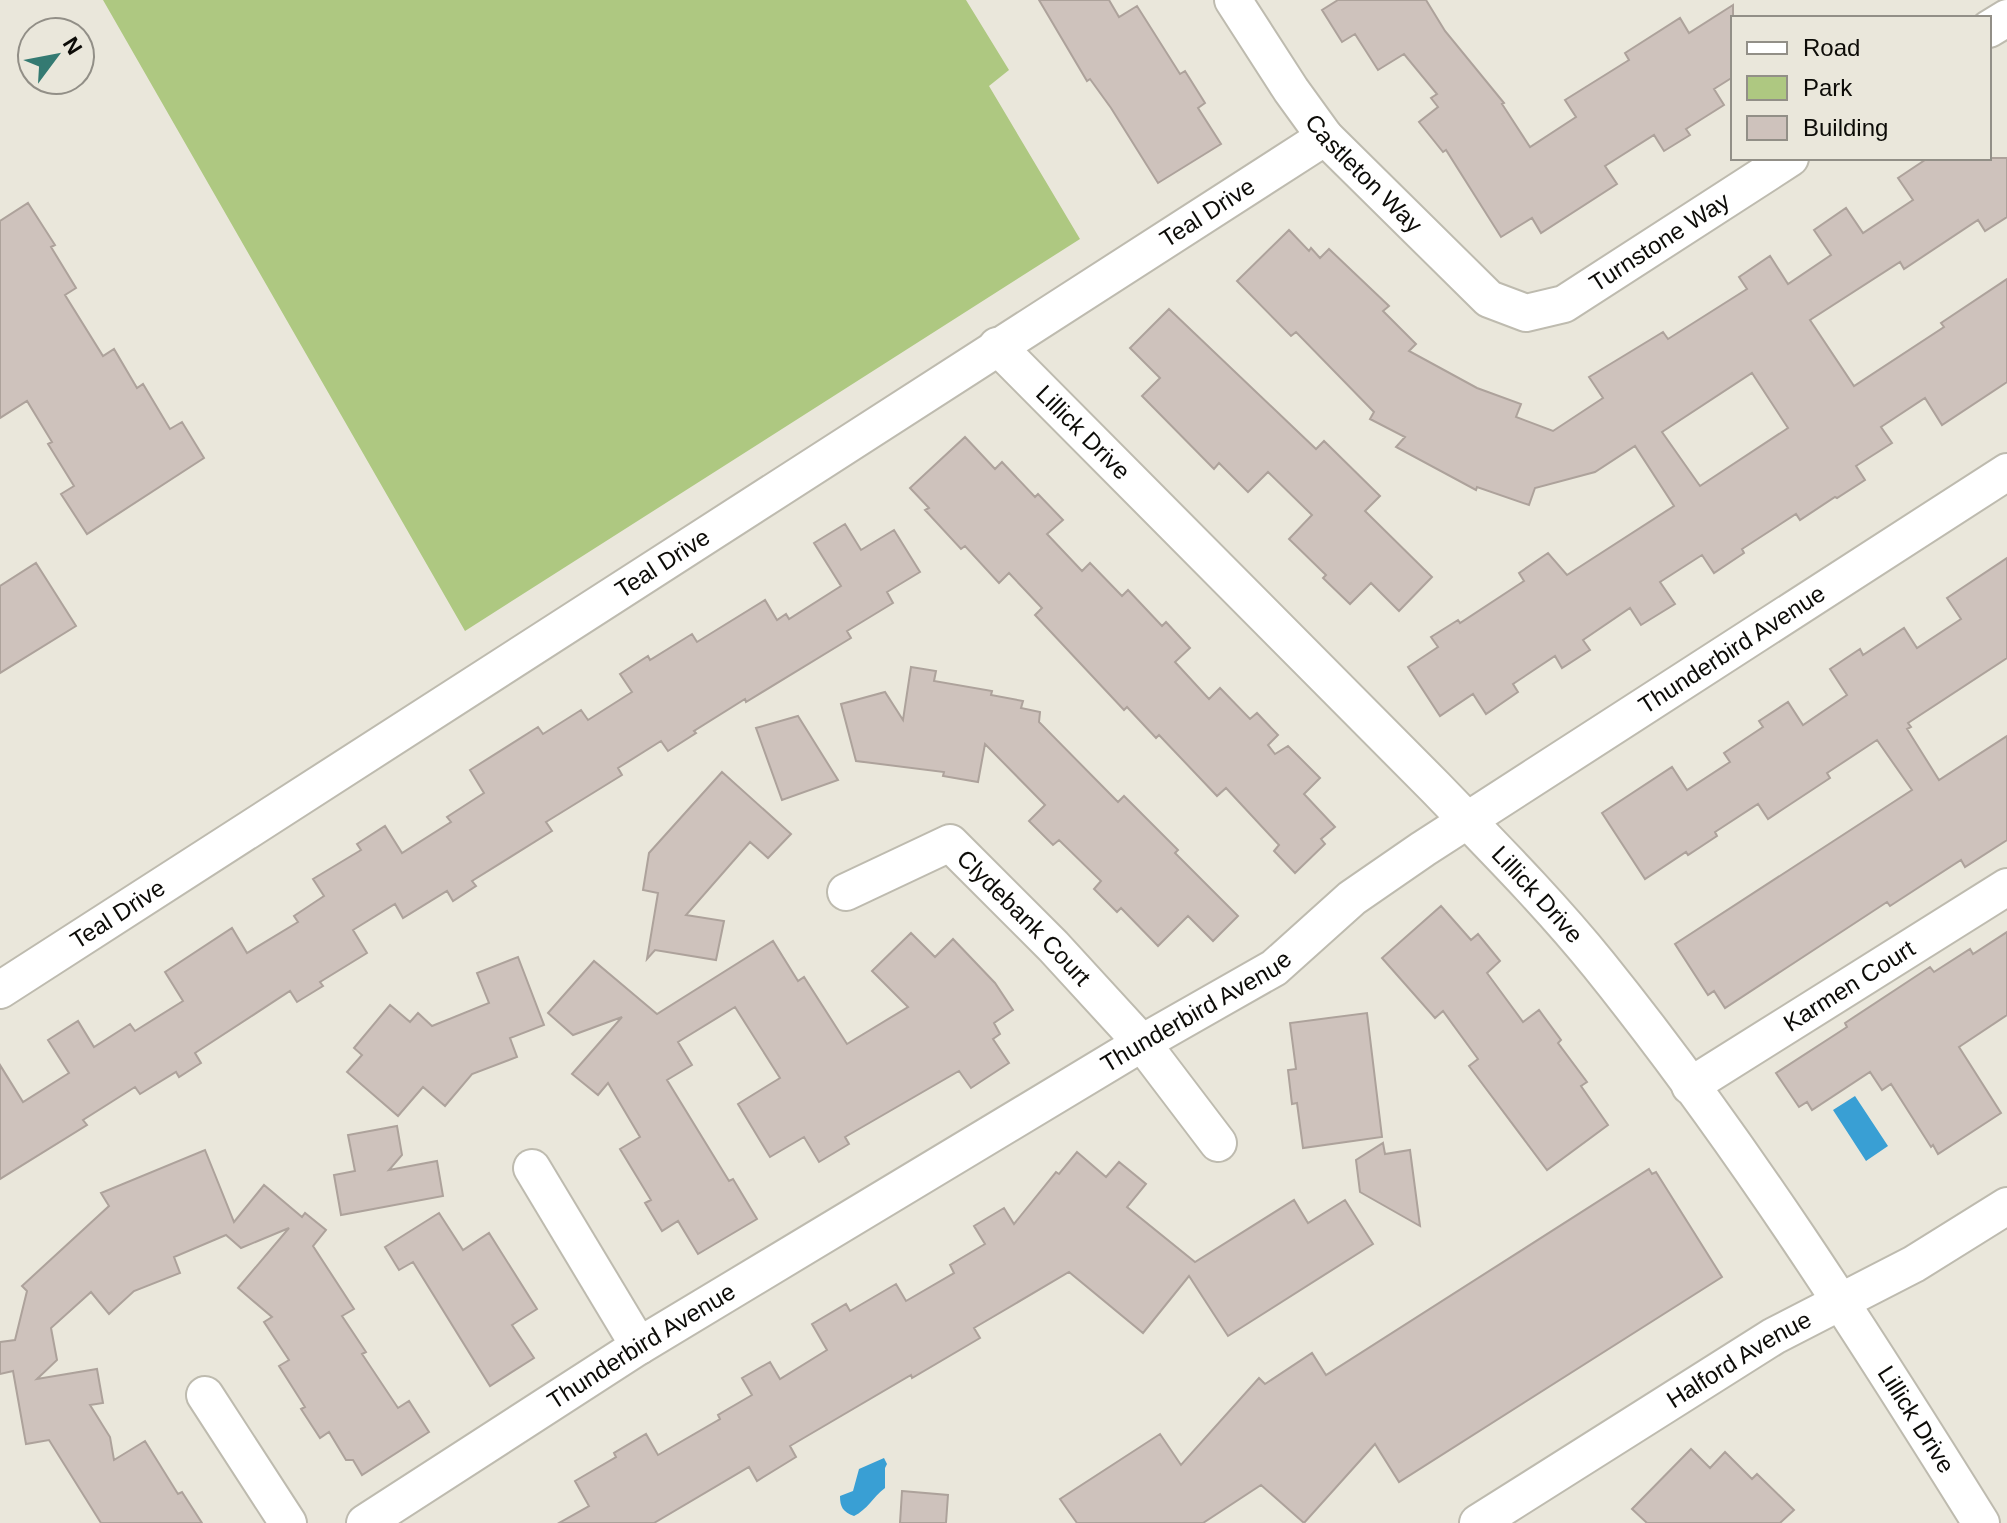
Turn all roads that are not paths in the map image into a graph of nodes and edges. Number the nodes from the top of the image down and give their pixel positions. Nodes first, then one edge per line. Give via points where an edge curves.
1 (1233, 0) edge
2 (1325, 137) junction
3 (1787, 160) edge
4 (1526, 313) joint
5 (997, 346) junction
6 (2007, 472) edge
7 (1467, 820) junction
8 (2007, 887) edge
9 (846, 892) dead end
10 (0, 990) edge
11 (1142, 1043) junction
12 (1690, 1086) junction
13 (1218, 1143) dead end
14 (532, 1168) dead end
15 (2007, 1206) edge
16 (1842, 1302) junction
17 (639, 1346) junction
18 (205, 1395) dead end
19 (288, 1523) edge
20 (365, 1523) edge
21 (1478, 1523) edge
22 (1981, 1523) edge

1 - 2 street, Castleton Way
2 - 4 street, Castleton Way via 1489,299
2 - 5 street, Teal Drive
3 - 4 street, Turnstone Way via 1564,304
5 - 7 street, Lillick Drive
5 - 10 street, Teal Drive
6 - 7 street, Thunderbird Avenue
7 - 11 street, Thunderbird Avenue via 1352,898 1274,968
7 - 12 street, Lillick Drive via 1598,964
8 - 12 street, Karmen Court
9 - 11 street, Clydebank Court via 950,843
11 - 13 street
11 - 17 street, Thunderbird Avenue
12 - 16 street, Lillick Drive
14 - 17 street
15 - 16 street, Halford Avenue
16 - 21 street, Halford Avenue via 1774,1336
16 - 22 street, Lillick Drive
17 - 20 street, Thunderbird Avenue
18 - 19 street

